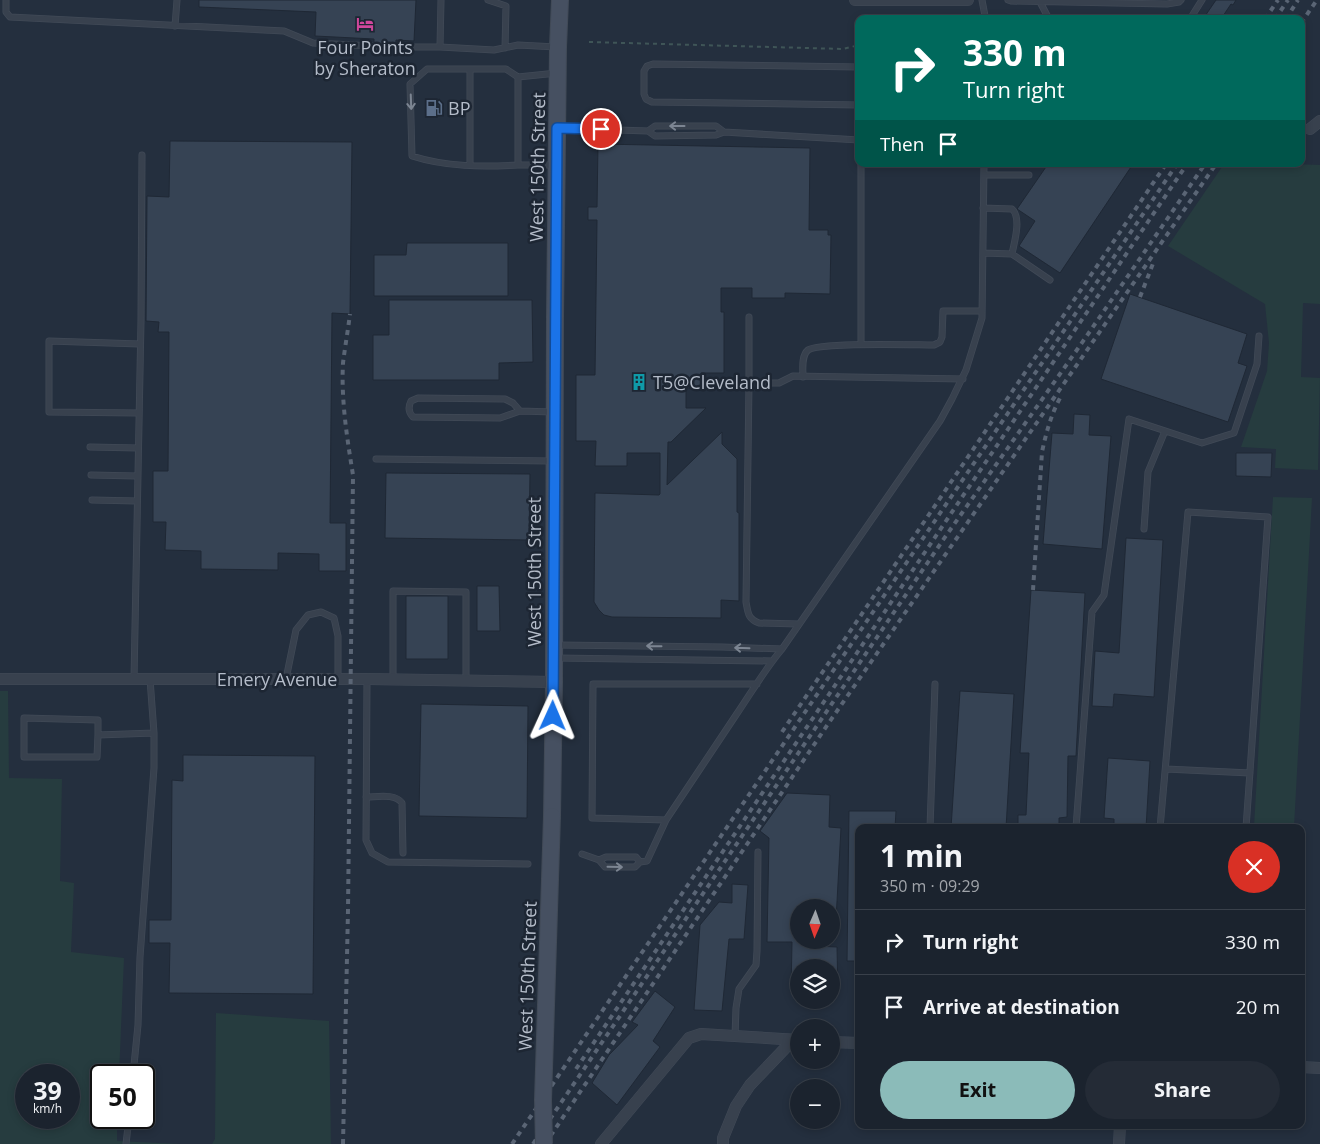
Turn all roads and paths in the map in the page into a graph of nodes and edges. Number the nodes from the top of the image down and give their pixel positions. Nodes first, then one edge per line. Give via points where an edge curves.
1 (6, 0) edge
2 (177, 0) edge
3 (441, 0) edge
4 (488, 0) edge
5 (560, 0) edge
6 (855, 0) edge
7 (968, 0) edge
8 (982, 0) edge
9 (1008, 0) edge
10 (1181, 0) edge
11 (1202, 0) edge
12 (1040, 2) junction
13 (984, 15) edge
14 (1047, 15) edge
15 (1193, 15) edge
16 (175, 26) junction
17 (589, 42) dead end
18 (374, 46) dead end
19 (440, 46) junction
20 (855, 46) edge
21 (396, 47) dead end
22 (558, 47) junction
23 (505, 48) junction
24 (855, 67) edge
25 (470, 69) junction
26 (558, 73) junction
27 (518, 77) junction
28 (855, 106) edge
29 (1320, 120) edge
30 (557, 128) junction
31 (1310, 129) dead end
32 (648, 131) junction
33 (724, 132) junction
34 (855, 140) edge
35 (142, 155) dead end
36 (518, 164) junction
37 (470, 165) junction
38 (557, 165) junction
39 (861, 167) edge
40 (984, 167) edge
41 (984, 175) junction
42 (1029, 175) dead end
43 (983, 208) junction
44 (983, 253) junction
45 (1012, 254) junction
46 (1050, 280) dead end
47 (982, 312) junction
48 (749, 317) dead end
49 (1259, 336) dead end
50 (140, 344) junction
51 (862, 344) junction
52 (803, 376) junction
53 (963, 378) junction
54 (749, 383) junction
55 (520, 411) junction
56 (555, 412) junction
57 (139, 413) junction
58 (1165, 431) junction
59 (90, 446) dead end
60 (138, 448) junction
61 (376, 459) dead end
62 (554, 461) junction
63 (91, 475) dead end
64 (137, 476) junction
65 (92, 500) dead end
66 (137, 501) junction
67 (1144, 529) dead end
68 (798, 624) junction
69 (703, 647) junction
70 (782, 649) junction
71 (554, 651) junction
72 (703, 659) junction
73 (772, 661) junction
74 (134, 679) junction
75 (150, 679) junction
76 (286, 679) junction
77 (338, 679) junction
78 (367, 679) junction
79 (0, 680) edge
80 (393, 680) junction
81 (466, 680) junction
82 (554, 682) junction
83 (757, 684) junction
84 (935, 684) dead end
85 (154, 733) junction
86 (98, 735) junction
87 (1166, 769) junction
88 (1250, 773) junction
89 (366, 797) junction
90 (666, 820) junction
91 (930, 824) edge
92 (1076, 824) edge
93 (1160, 824) edge
94 (1246, 824) edge
95 (758, 852) dead end
96 (403, 853) dead end
97 (582, 854) dead end
98 (599, 860) junction
99 (640, 862) junction
100 (528, 864) dead end
101 (735, 1036) junction
102 (790, 1040) edge
103 (840, 1042) edge
104 (855, 1043) edge
105 (790, 1046) edge
106 (134, 1064) edge
107 (1305, 1067) edge
108 (1320, 1068) edge
109 (128, 1129) edge
110 (1120, 1129) edge
111 (126, 1144) edge
112 (544, 1144) edge
113 (601, 1144) edge
114 (723, 1144) edge
115 (1119, 1144) edge

1 - 16 lane via 6,12 10,17
2 - 16 lane
3 - 19 lane
4 - 23 lane via 506,6
5 - 22 main road, West 150th Street
6 - 7 street
8 - 13 lane
9 - 12 lane
10 - 12 lane via 1166,4
11 - 15 lane
12 - 14 lane
16 - 18 lane via 284,31 313,44
17 - 20 path via 843,49
19 - 21 lane
19 - 23 lane
22 - 23 lane via 518,45
22 - 26 main road, West 150th Street
24 - 28 lane via 653,64 644,71 644,94 652,102
25 - 27 lane via 506,69
25 - 37 lane
25 -> 37 lane via 427,69 410,84 412,156
26 - 27 lane
26 - 30 main road, West 150th Street
27 - 36 lane
29 - 31 street
30 - 32 lane
30 - 38 main road, West 150th Street
32 - 33 lane via 655,136 716,135
33 -> 32 lane via 716,126 655,126
33 - 34 lane
35 - 50 lane
36 - 37 lane
36 - 38 lane
38 - 56 main road, West 150th Street
39 - 51 lane
40 - 41 lane
41 - 42 lane
41 - 43 lane
43 - 44 lane
43 - 45 lane via 1012,209 1017,214
44 - 45 lane
44 - 47 lane
45 - 46 lane
47 - 51 lane via 943,311 942,337 934,345
47 - 53 lane
48 - 54 lane
49 - 58 lane via 1257,364 1234,433 1202,443
50 - 57 lane
50 - 57 lane via 49,341 49,412
51 - 52 lane via 809,350 804,358
52 - 53 lane
52 - 54 lane via 793,376 779,383
53 - 68 lane via 936,427
54 - 68 lane via 747,611 750,618 759,623
55 - 55 lane via 500,418 413,417 408,406 418,398 505,399
55 - 56 lane
56 - 62 main road, West 150th Street
57 - 60 lane
58 - 67 lane via 1148,472
58 - 92 lane via 1129,419 1104,595 1092,612
59 - 60 lane
60 - 64 lane
61 - 62 lane
62 - 71 main road, West 150th Street
63 - 64 lane
64 - 66 lane
65 - 66 lane
66 - 74 lane
68 - 70 lane
70 -> 69 lane
69 -> 71 lane
69 - 72 lane
70 - 73 lane
71 - 72 lane
71 - 82 main road, West 150th Street
72 - 73 lane
73 - 83 lane
74 - 75 street, Emery Avenue
74 - 79 street, Emery Avenue
75 - 76 street, Emery Avenue
75 - 85 lane
76 - 77 street, Emery Avenue
76 - 77 lane via 296,630 308,614 321,612 334,618 338,636
77 - 78 street, Emery Avenue
78 - 80 street, Emery Avenue
78 - 89 lane
80 - 81 street, Emery Avenue
80 - 81 lane via 393,591 466,592
81 - 82 street, Emery Avenue
82 - 112 main road, West 150th Street, bridge
83 - 90 lane
83 - 90 lane via 593,684 592,818
84 - 91 lane
85 - 86 lane
85 - 106 lane
86 - 86 lane via 97,757 24,757 24,718 98,720
87 - 88 lane
87 - 88 lane via 1188,512 1268,517
87 - 93 lane
88 - 94 lane
89 - 96 lane via 400,799
89 - 100 lane via 366,840 372,853 388,862
90 - 99 lane via 646,861
95 - 101 lane via 756,965 739,989
97 - 98 lane
98 - 99 lane via 606,856 636,857
98 -> 99 lane via 605,867 636,868
101 - 102 street
101 - 113 street via 701,1034 689,1038
103 - 104 street
105 - 114 street via 750,1085 736,1106
107 - 108 street
109 - 111 lane
110 - 115 street

